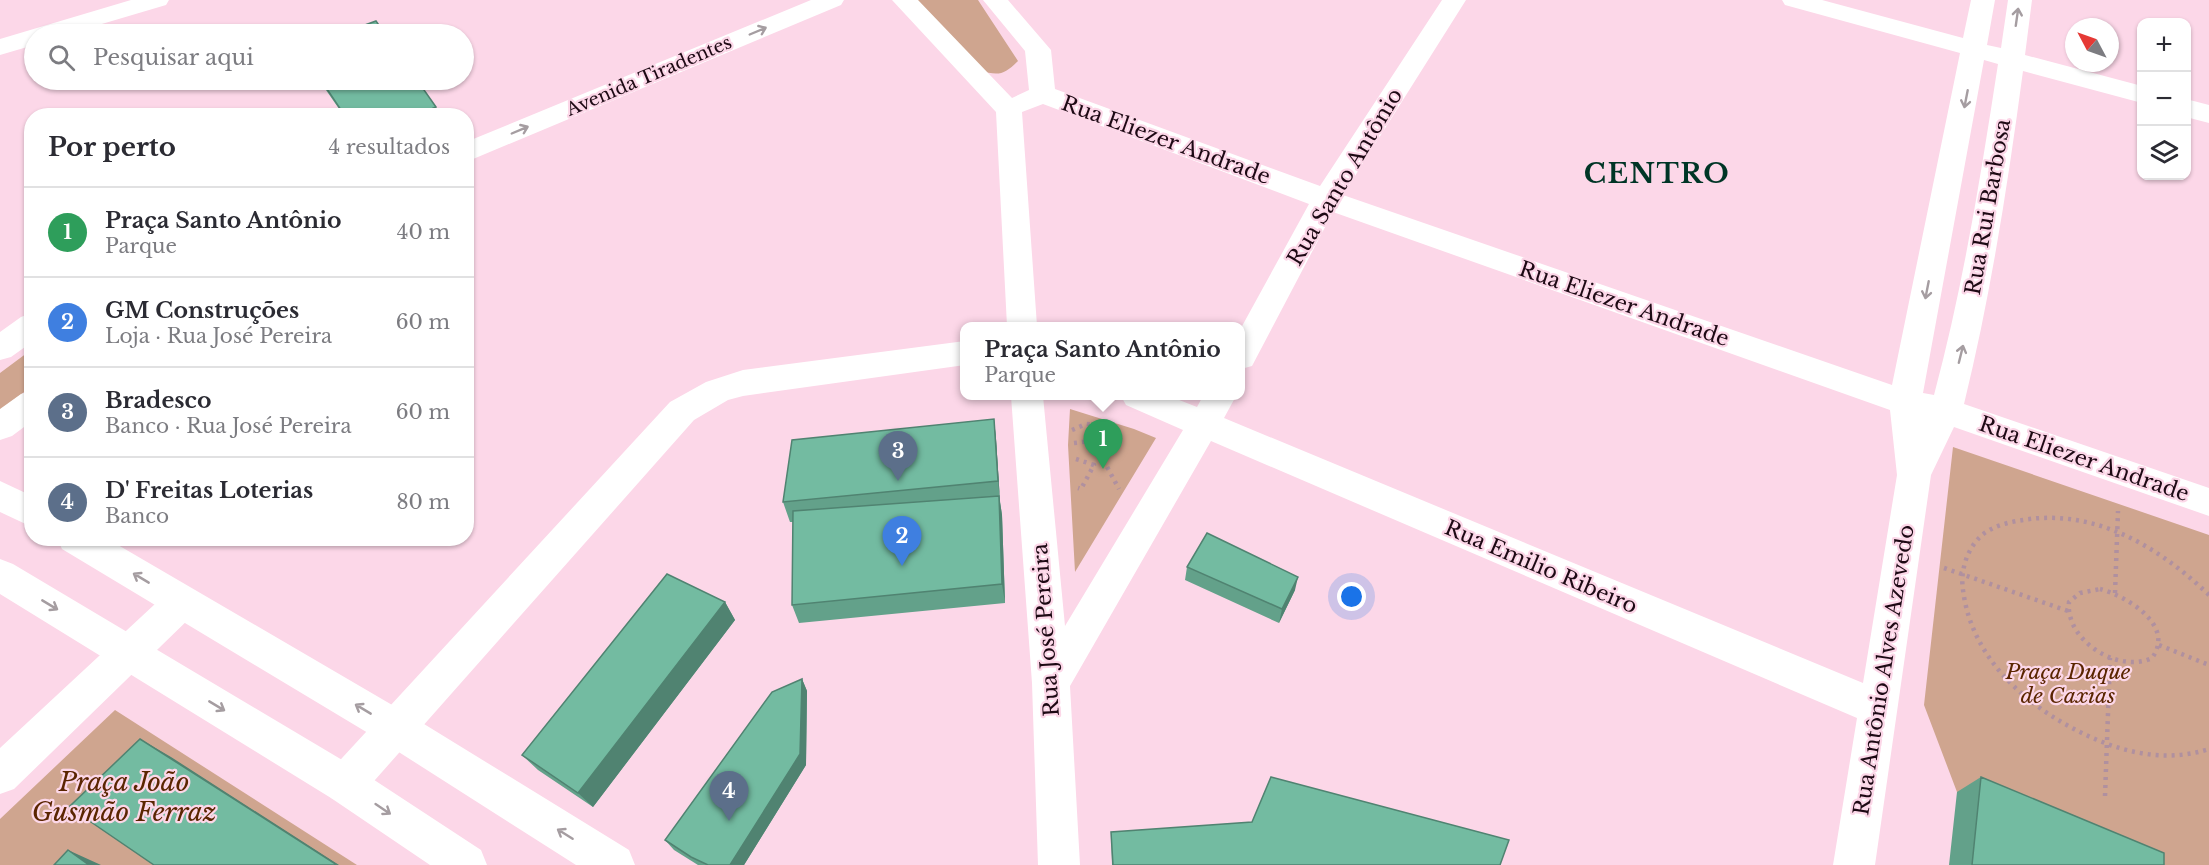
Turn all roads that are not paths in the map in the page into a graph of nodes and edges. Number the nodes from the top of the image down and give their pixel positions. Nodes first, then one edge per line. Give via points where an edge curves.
1 (157, 0) edge
2 (832, 0) edge
3 (904, 0) edge
4 (995, 0) edge
5 (1454, 0) edge
6 (1794, 0) edge
7 (1983, 0) edge
8 (2020, 0) edge
9 (76, 24) edge
10 (24, 40) edge
11 (0, 47) edge
12 (1975, 50) junction
13 (2011, 59) junction
14 (1042, 94) junction
15 (2137, 94) edge
16 (2191, 109) edge
17 (1009, 110) junction
18 (2209, 114) edge
19 (474, 150) edge
20 (1326, 200) junction
21 (1022, 322) edge
22 (24, 331) edge
23 (0, 348) edge
24 (1245, 350) edge
25 (960, 354) edge
26 (1027, 400) edge
27 (1157, 400) edge
28 (1905, 402) junction
29 (24, 409) edge
30 (1212, 411) edge
31 (1946, 411) junction
32 (0, 426) edge
33 (1914, 475) junction
34 (0, 495) edge
35 (2209, 502) edge
36 (24, 508) edge
37 (88, 546) edge
38 (0, 576) edge
39 (182, 602) junction
40 (129, 652) junction
41 (1051, 683) junction
42 (1878, 708) junction
43 (397, 729) junction
44 (0, 775) edge
45 (345, 784) junction
46 (466, 865) edge
47 (614, 865) edge
48 (1059, 865) edge
49 (1854, 865) edge

1 - 9 street
19 -> 2 street, Avenida Tiradentes
3 - 17 street
4 - 14 street via 1038,50
5 - 20 street, Rua Santo Antônio
6 - 12 street
7 - 12 street, Rua Rui Barbosa
13 -> 8 street, Rua Rui Barbosa
10 - 11 street
12 - 13 street
12 -> 28 street, Rua Rui Barbosa
13 - 15 street
31 -> 13 street, Rua Rui Barbosa via 1968,326
14 - 17 street
14 - 20 street, Rua Eliezer Andrade
16 - 18 street
17 - 21 street
20 - 24 street, Rua Santo Antônio
20 - 28 street, Rua Eliezer Andrade
22 - 23 street
25 - 43 street via 743,383 717,391 682,411
26 - 41 street, Rua José Pereira
27 - 30 street, Rua Emilio Ribeiro
28 - 31 street, Rua Eliezer Andrade
28 - 33 street, Rua Antônio Alves Azevedo
29 - 32 street
30 - 41 street
30 - 42 street, Rua Emilio Ribeiro
31 - 33 street, Rua Antônio Alves Azevedo
31 - 35 street, Rua Eliezer Andrade
33 - 42 street, Rua Antônio Alves Azevedo
34 - 36 street
39 -> 37 street
38 -> 40 street
39 - 40 street
43 -> 39 street
40 - 44 street
40 -> 45 street
41 - 48 street, Rua José Pereira
42 - 49 street, Rua Antônio Alves Azevedo
43 - 45 street
47 -> 43 street
45 -> 46 street

